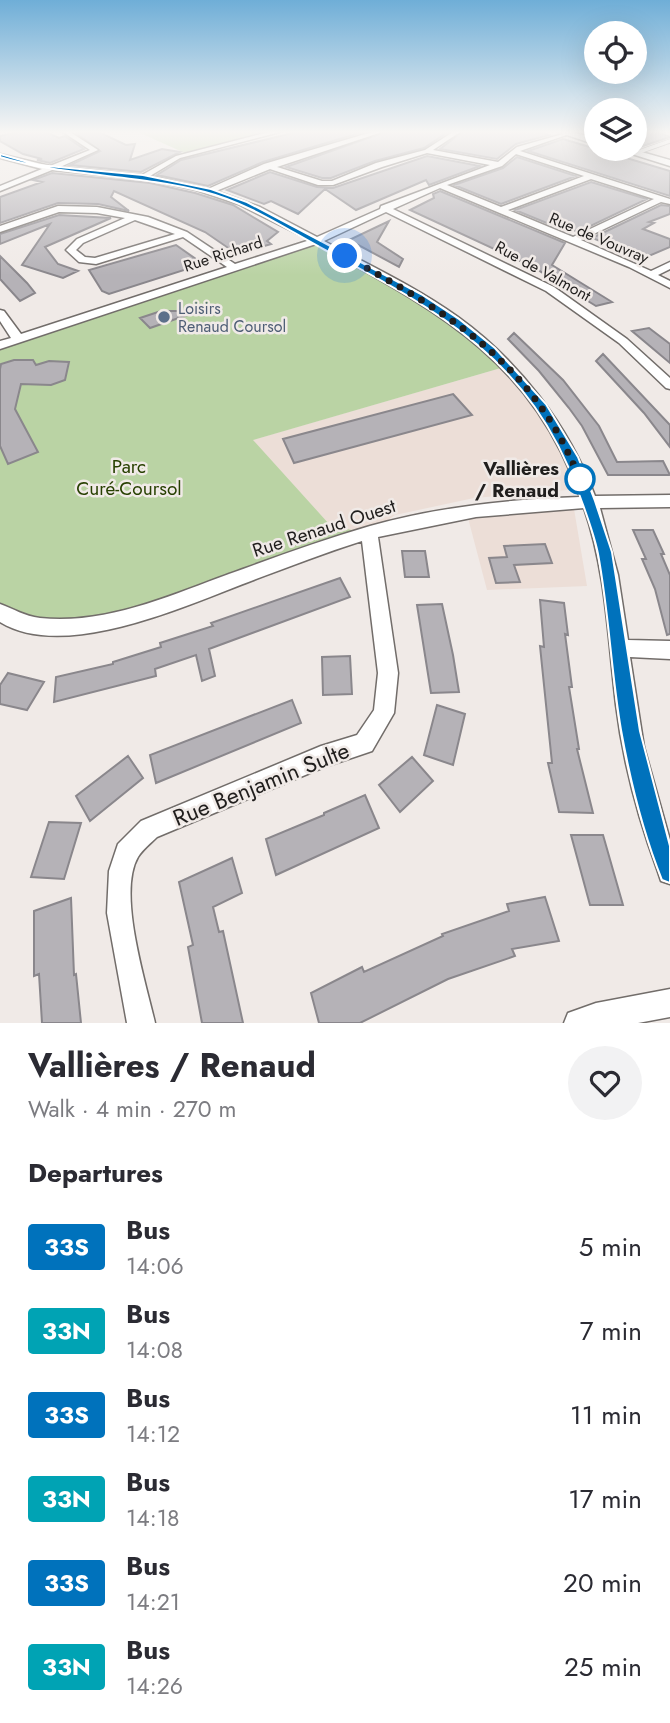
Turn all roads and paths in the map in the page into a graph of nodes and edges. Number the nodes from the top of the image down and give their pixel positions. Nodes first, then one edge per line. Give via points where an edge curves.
1 (24, 180) edge
2 (156, 180) edge
3 (235, 180) edge
4 (311, 180) edge
5 (341, 180) edge
6 (455, 180) edge
7 (581, 180) edge
8 (603, 180) edge
9 (440, 185) junction
10 (0, 189) edge
11 (209, 191) junction
12 (666, 200) edge
13 (384, 208) junction
14 (499, 211) junction
15 (135, 217) junction
16 (0, 229) edge
17 (184, 234) junction
18 (316, 240) junction
19 (572, 241) junction
20 (670, 265) edge
21 (233, 267) junction
22 (650, 275) junction
23 (670, 285) edge
24 (0, 313) edge
25 (18, 339) junction
26 (0, 345) edge
27 (670, 385) edge
28 (588, 501) junction
29 (670, 501) edge
30 (369, 534) junction
31 (0, 612) edge
32 (619, 648) junction
33 (670, 650) edge
34 (670, 872) edge
35 (670, 1003) edge
36 (141, 1023) edge
37 (578, 1023) edge

1 - 10 street
2 - 11 street
3 - 11 street
4 - 5 street
6 - 9 street, Rue Richard
7 - 14 street
8 - 12 street
9 - 13 street, Rue Richard
9 - 14 street, Rue de Vouvray
11 - 18 street via 268,214
12 - 19 street
13 - 18 street, Rue Richard
13 - 27 street, Rue de Valmont via 550,289 623,341
14 - 19 street, Rue de Vouvray
15 - 16 street via 65,207
15 - 17 street
15 - 17 street via 80,241 71,250 82,260 96,261
17 - 21 street
18 - 21 street, Rue Richard
18 - 28 street via 418,296 492,350 540,404 571,457
19 - 22 street, Rue de Vouvray
20 - 22 street
21 - 25 street, Rue Richard
22 - 23 street, Rue de Vouvray
24 - 25 street
25 - 26 street, Rue Richard
28 - 29 street, Rue Renaud Ouest
28 - 30 street, Rue Renaud Ouest via 502,506 409,522
28 - 32 street via 605,552
30 - 31 street, Rue Renaud Ouest via 111,621 36,626 8,619
30 - 36 street, Rue Benjamin Sulte via 388,673 384,713 364,743 149,829 128,851 117,883 118,909
32 - 33 street
32 - 34 street via 630,731
35 - 37 street

